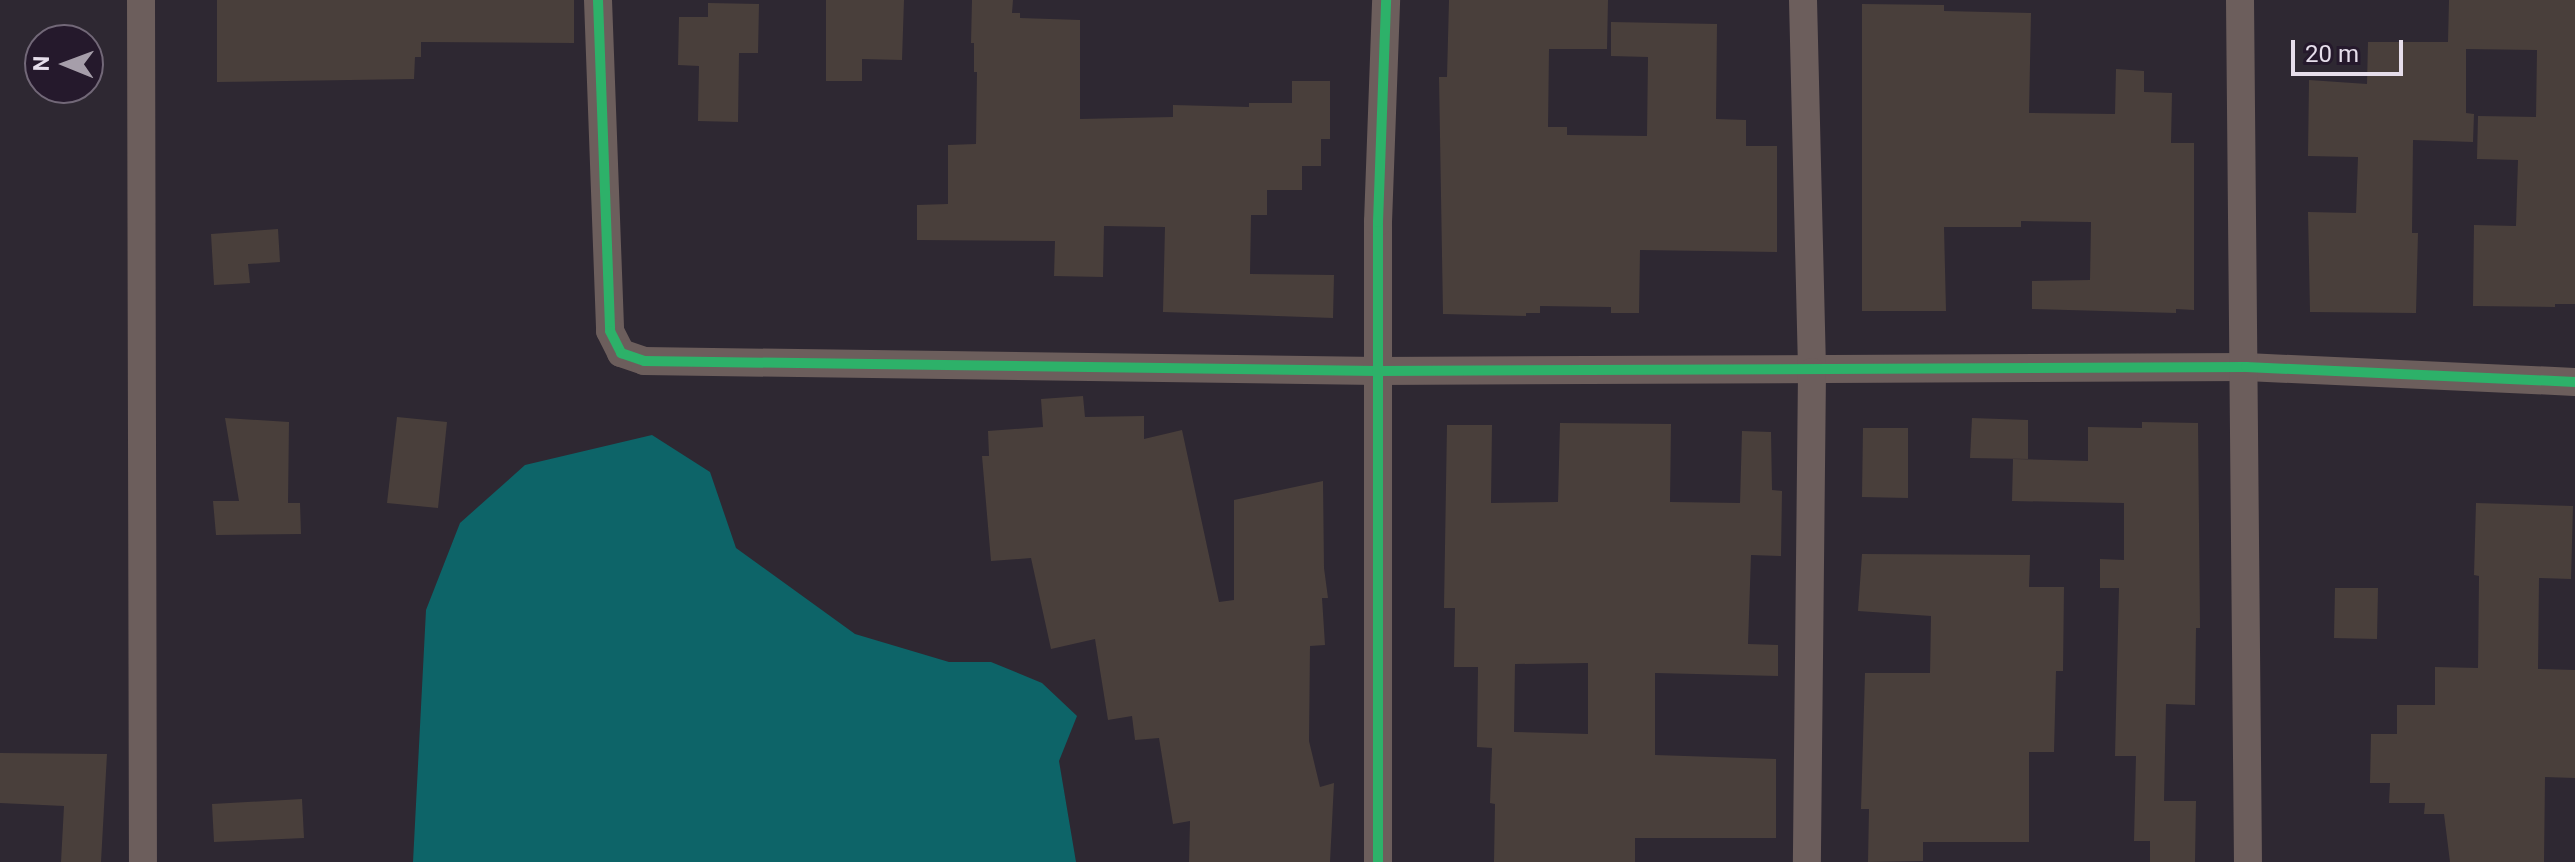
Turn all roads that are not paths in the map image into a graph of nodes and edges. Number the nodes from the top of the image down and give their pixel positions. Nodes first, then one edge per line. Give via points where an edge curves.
1 (141, 0) edge
2 (598, 0) edge
3 (1386, 0) edge
4 (1803, 0) edge
5 (2240, 0) edge
6 (2246, 367) junction
7 (1377, 371) junction
8 (1812, 372) junction
9 (2575, 382) edge
10 (143, 862) edge
11 (1378, 862) edge
12 (1807, 862) edge
13 (2248, 862) edge

1 - 10 street
2 - 7 street via 610,331 621,353 644,361
3 - 7 street
4 - 8 street
5 - 6 street
6 - 8 street
6 - 9 street
6 - 13 street
7 - 8 street
7 - 11 street
8 - 12 street

